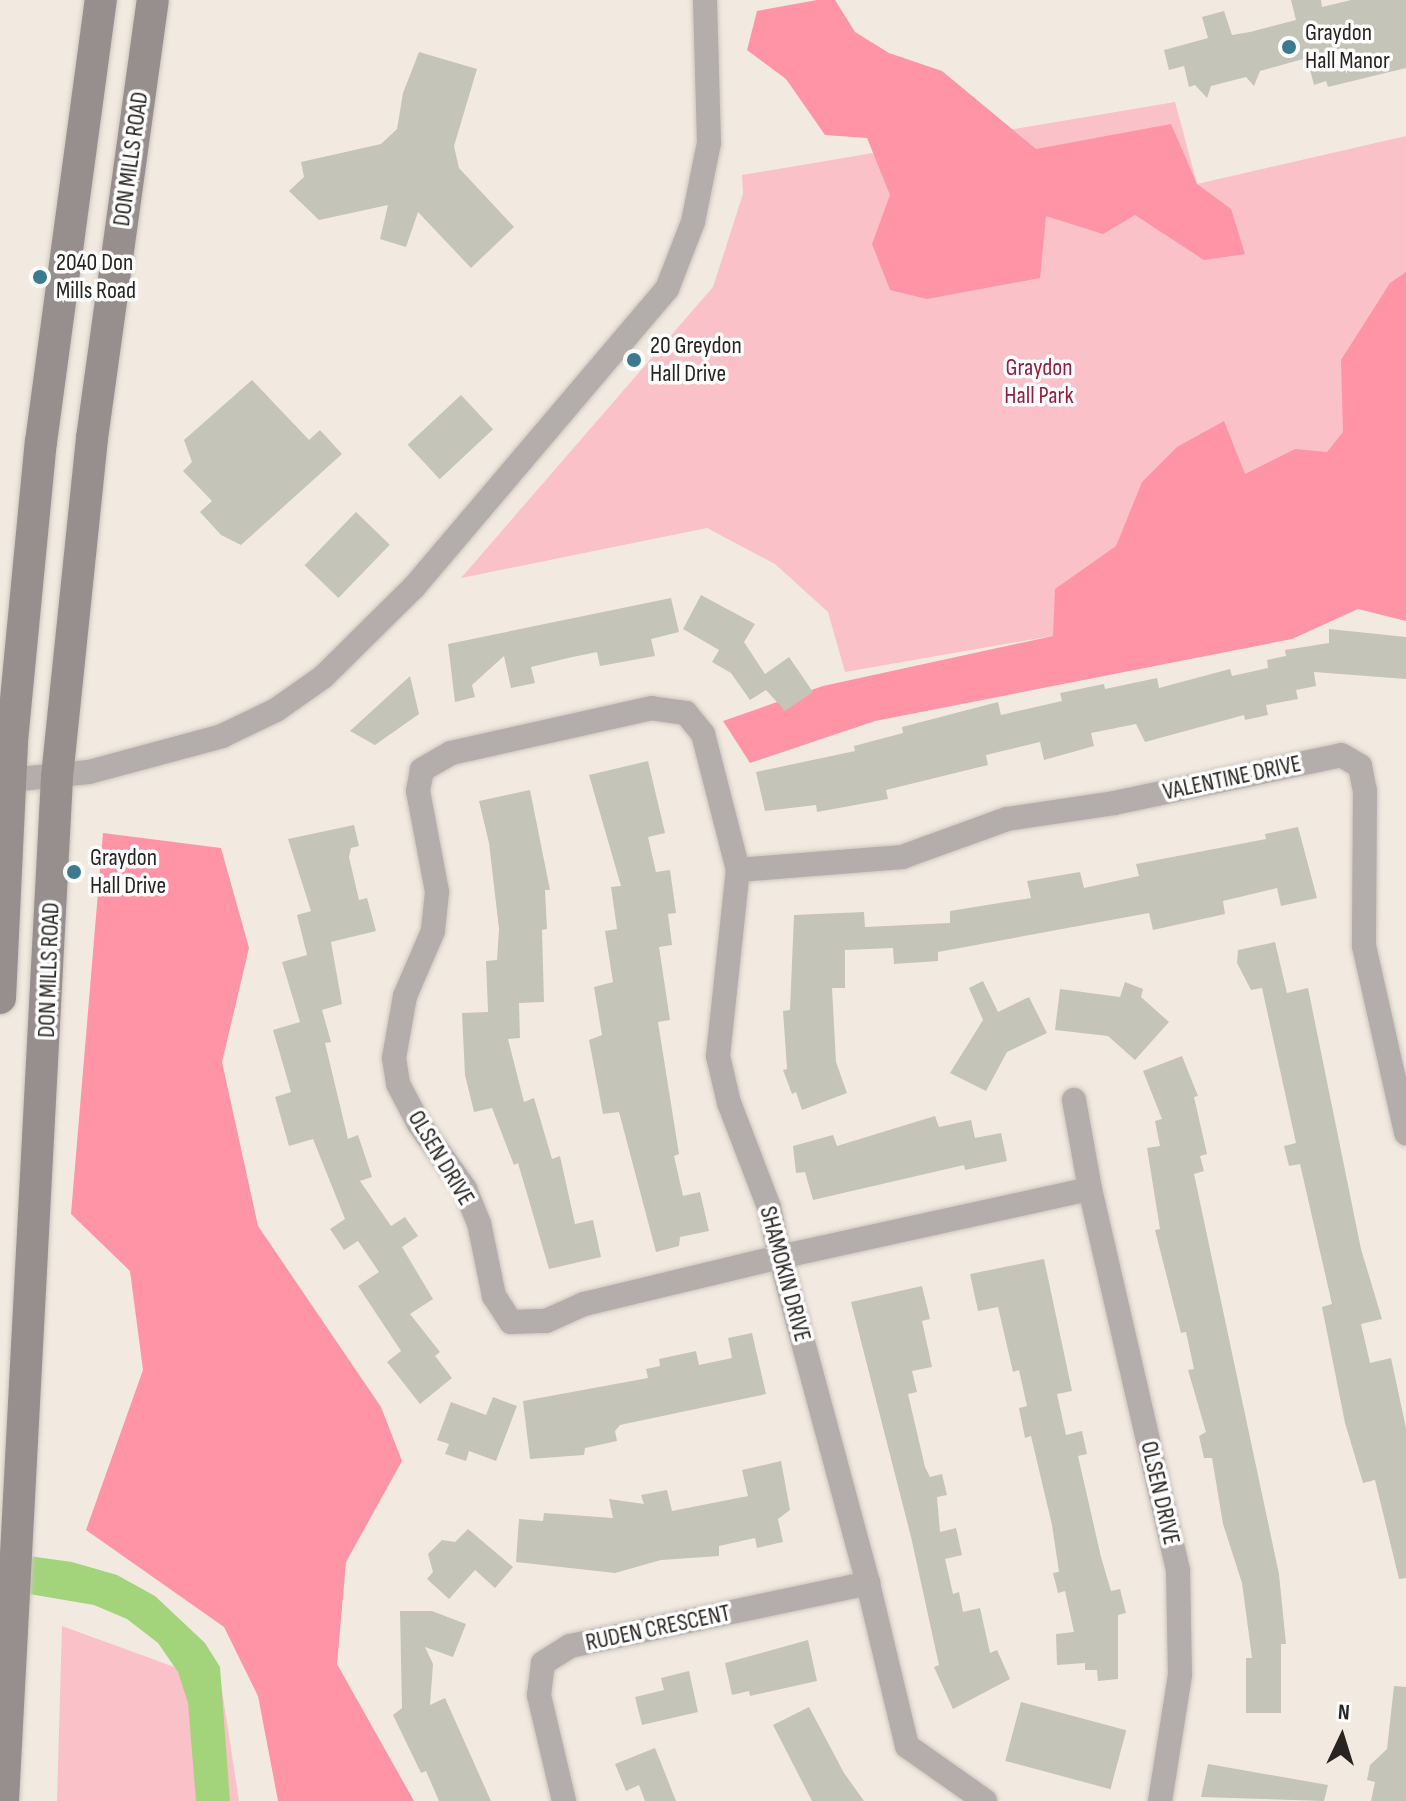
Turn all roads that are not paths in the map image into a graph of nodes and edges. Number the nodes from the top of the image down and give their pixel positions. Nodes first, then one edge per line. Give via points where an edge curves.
1 (101, 0) edge
2 (153, 0) edge
3 (705, 0) edge
4 (686, 713) joint
5 (57, 777) junction
6 (4, 785) edge
7 (738, 870) junction
8 (0, 998) edge
9 (1074, 1100) dead end
10 (1406, 1133) edge
11 (1090, 1189) junction
12 (780, 1257) junction
13 (868, 1583) junction
14 (3, 1801) edge
15 (564, 1801) edge
16 (985, 1801) edge
17 (1160, 1801) edge

1 - 6 main road, DON MILLS ROAD via 41,442
2 - 5 main road, DON MILLS ROAD via 92,438
3 - 5 street via 709,143 702,187 677,268 649,316 414,587 323,677 276,710 222,736 155,758
4 - 7 street, SHAMOKIN DRIVE via 703,734
4 - 12 street, OLSEN DRIVE via 652,708 451,753 422,770 418,791 437,892 433,931 396,1029 398,1084 465,1189 479,1223 494,1296 511,1322 546,1321 584,1304
5 - 6 street
5 - 14 main road, DON MILLS ROAD
6 - 8 main road, DON MILLS ROAD
7 - 10 street, VALENTINE DRIVE via 902,857 1007,819 1114,803 1341,755 1360,766 1365,791 1364,946
7 - 12 street, SHAMOKIN DRIVE via 718,1056
9 - 11 street, OLSEN DRIVE
11 - 12 street, OLSEN DRIVE
11 - 17 street, OLSEN DRIVE via 1178,1571 1180,1675
12 - 13 street, SHAMOKIN DRIVE
13 - 15 street, RUDEN CRESCENT via 570,1646 543,1663 539,1695
13 - 16 street, SHAMOKIN DRIVE via 907,1746

